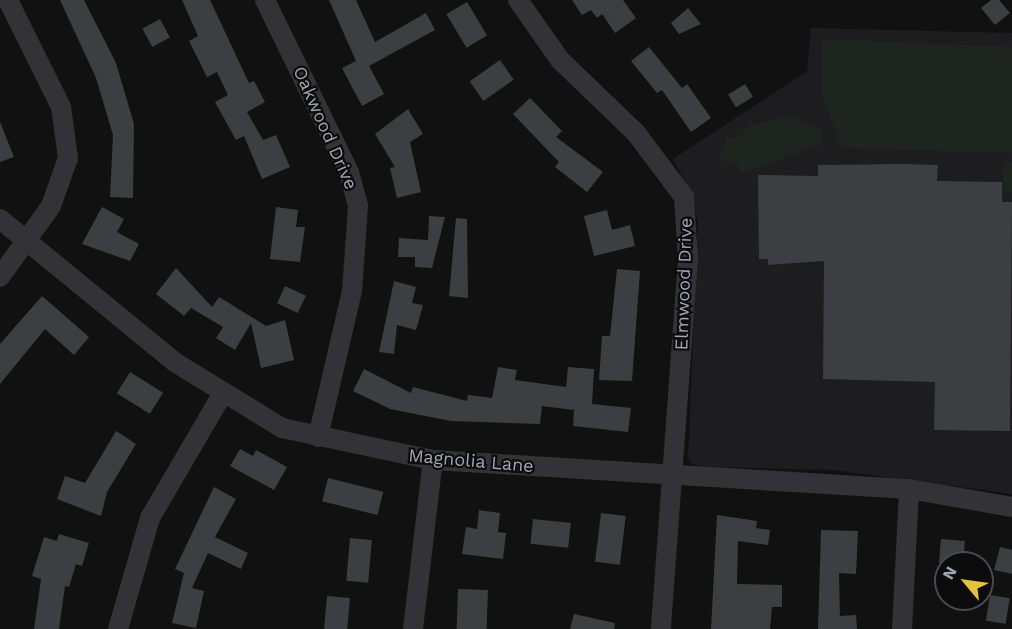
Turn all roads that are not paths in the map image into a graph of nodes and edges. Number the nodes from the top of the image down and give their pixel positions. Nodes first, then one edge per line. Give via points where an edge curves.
1 (8, 0) edge
2 (265, 0) edge
3 (518, 0) edge
4 (0, 219) edge
5 (28, 239) junction
6 (0, 277) edge
7 (223, 393) junction
8 (318, 437) junction
9 (433, 460) junction
10 (675, 477) junction
11 (909, 489) junction
12 (1012, 507) edge
13 (118, 629) edge
14 (412, 629) edge
15 (661, 629) edge
16 (902, 629) edge

1 - 5 street via 62,107 68,137 61,186
2 - 8 street, Oakwood Drive via 349,172 358,206 352,291
3 - 10 street, Elmwood Drive via 560,60 636,133 684,197 688,259
4 - 5 street, Magnolia Lane
5 - 6 street
5 - 7 street, Magnolia Lane via 176,363
7 - 8 street, Magnolia Lane via 282,428
7 - 13 street via 150,518
8 - 9 street, Magnolia Lane
9 - 10 street, Magnolia Lane
9 - 14 street
10 - 11 street, Magnolia Lane
10 - 15 street, Elmwood Drive
11 - 12 street, Magnolia Lane
11 - 16 street

